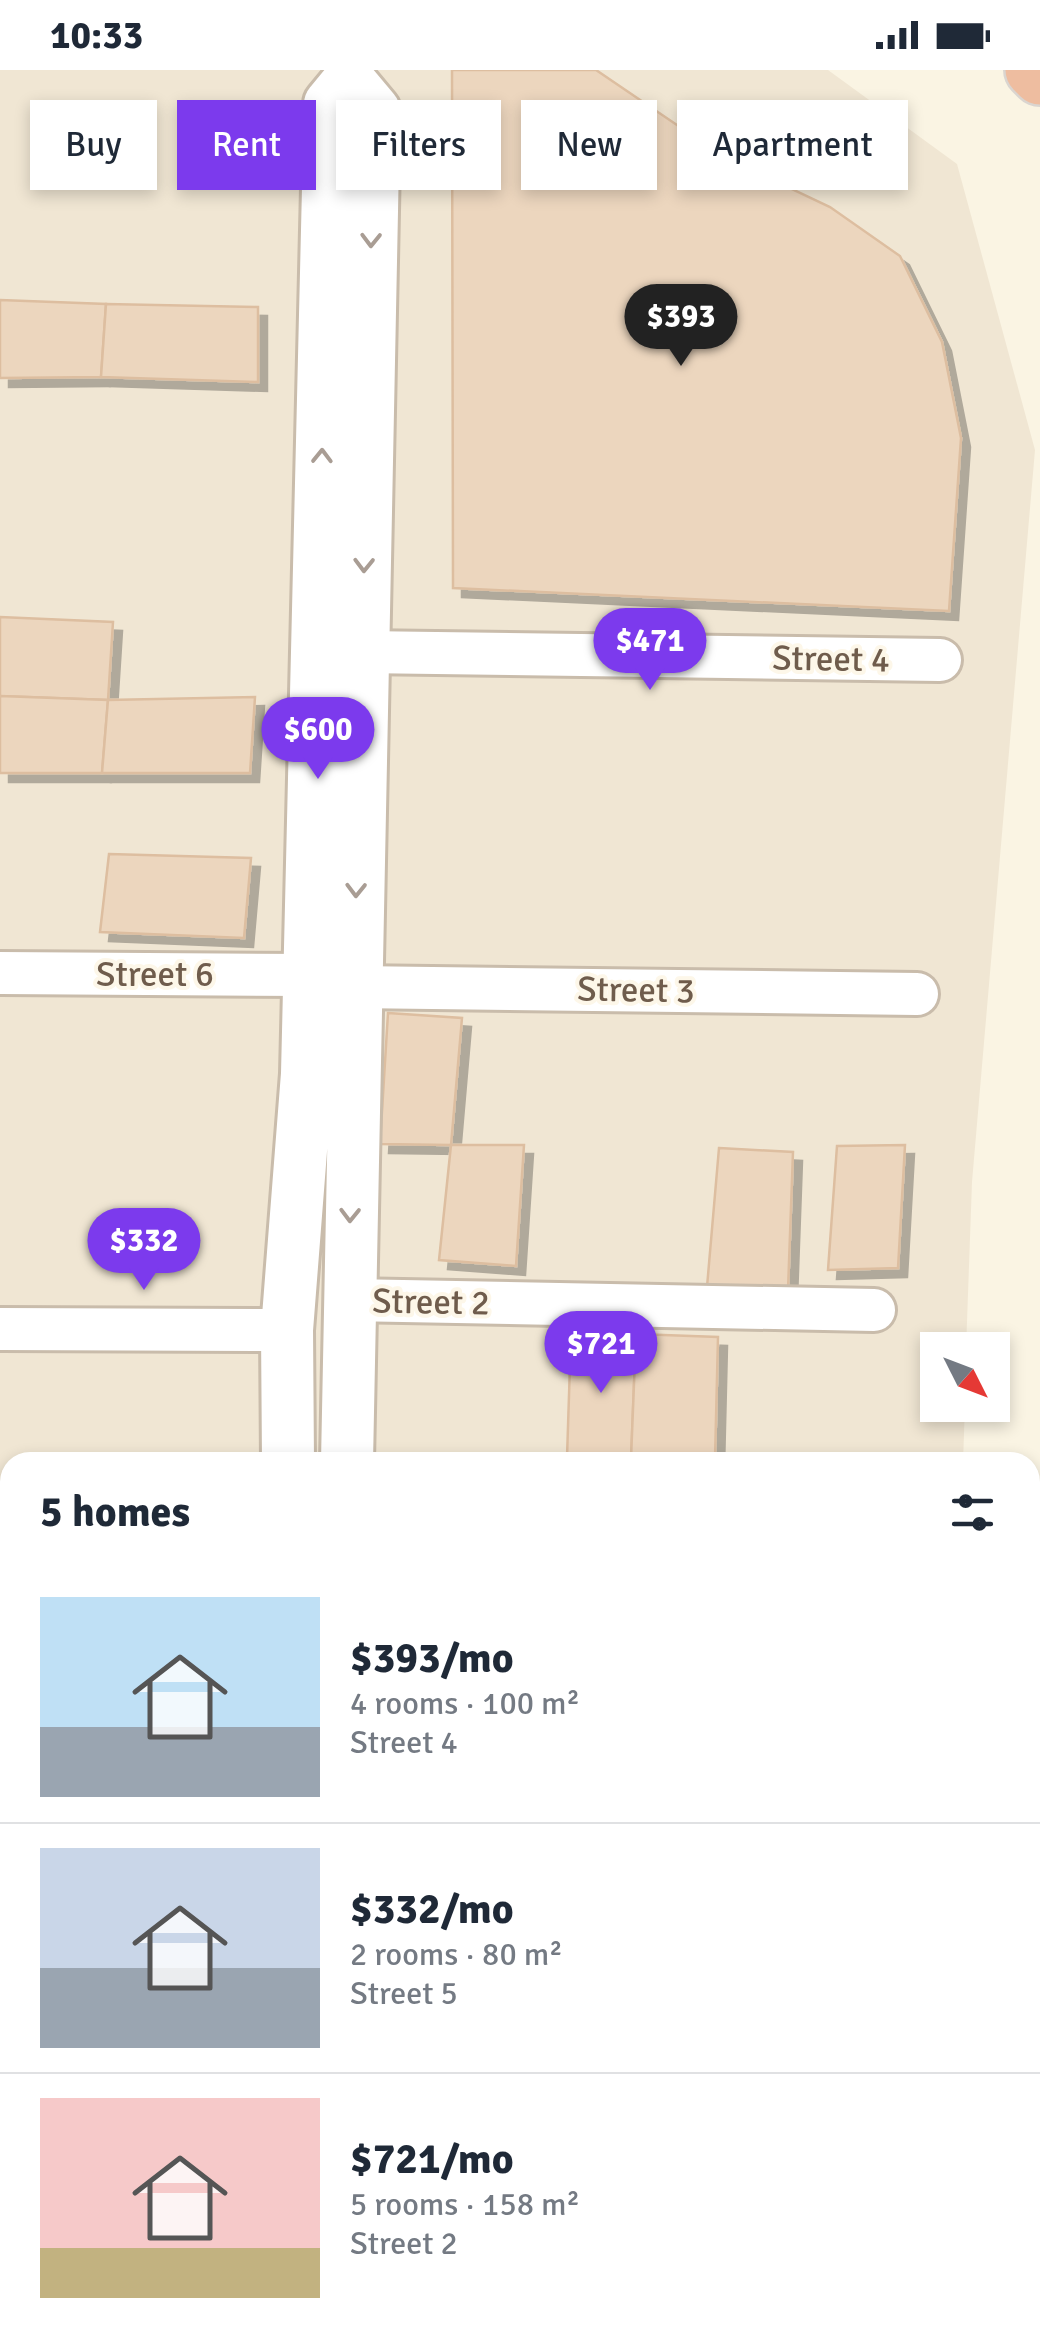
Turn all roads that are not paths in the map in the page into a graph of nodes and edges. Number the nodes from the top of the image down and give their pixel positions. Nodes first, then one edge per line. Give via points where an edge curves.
1 (1034, 70) edge
2 (1040, 76) edge
3 (362, 652) junction
4 (940, 660) dead end
5 (0, 973) edge
6 (332, 981) junction
7 (917, 994) dead end
8 (329, 1074) junction
9 (349, 1300) junction
10 (874, 1310) dead end
11 (0, 1328) edge
12 (287, 1330) junction
13 (288, 1452) edge
14 (346, 1452) edge

1 - 2 highway
3 - 4 street, Street 4
3 -> 6 street
6 -> 3 street via 330,104 350,81 374,111
5 - 6 street, Street 6
6 - 7 street, Street 3
6 - 8 street
8 -> 9 street
8 - 12 street
9 - 10 street, Street 2
9 - 14 street
11 - 12 street
12 - 13 street

